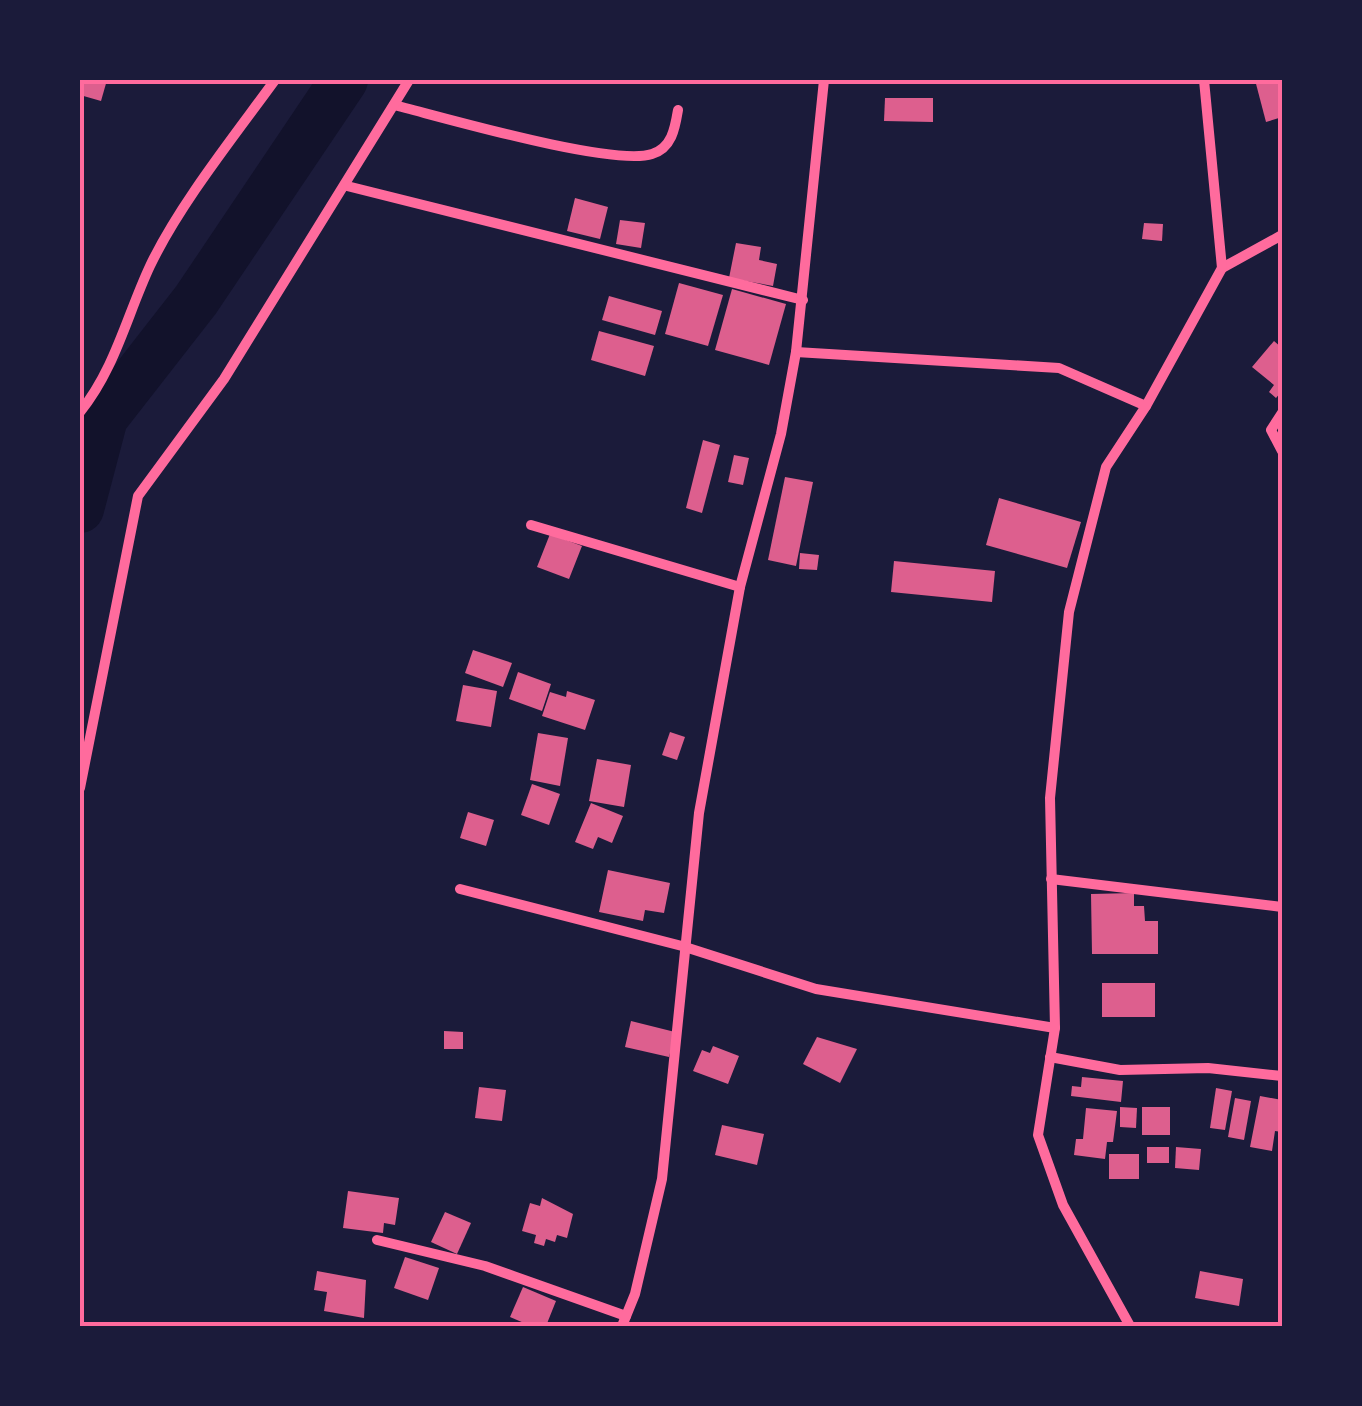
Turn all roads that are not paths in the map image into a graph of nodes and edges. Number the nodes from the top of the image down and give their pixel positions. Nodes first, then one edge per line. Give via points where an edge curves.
1 (275, 80) edge
2 (409, 80) edge
3 (824, 80) edge
4 (1204, 80) edge
5 (394, 104) junction
6 (678, 110) dead end
7 (347, 186) junction
8 (1282, 234) edge
9 (1222, 268) junction
10 (803, 300) junction
11 (796, 352) junction
12 (1146, 406) junction
13 (80, 412) edge
14 (1282, 413) edge
15 (1282, 451) edge
16 (531, 525) dead end
17 (740, 587) junction
18 (80, 788) edge
19 (1052, 879) junction
20 (460, 890) dead end
21 (1282, 907) edge
22 (682, 946) junction
23 (1055, 1028) junction
24 (1050, 1057) junction
25 (1282, 1076) edge
26 (377, 1240) dead end
27 (624, 1321) edge
28 (1130, 1326) edge

1 - 13 street via 151,264 121,341
2 - 5 street
3 - 10 street
4 - 9 street
5 - 6 street via 624,156 664,148
5 - 7 street
7 - 10 street
7 - 18 street via 224,378 138,496
8 - 9 street
9 - 12 street
10 - 11 street
11 - 12 street via 1059,368
11 - 17 street
12 - 19 street via 1106,467 1069,612 1050,798
14 - 15 street via 1272,430
16 - 17 street
17 - 22 street
19 - 21 street
19 - 23 street
20 - 22 street
22 - 23 street via 816,989
22 - 27 street via 662,1179
23 - 24 street
24 - 25 street via 1120,1070 1208,1068
24 - 28 street via 1038,1134 1062,1206
26 - 27 street via 485,1266

